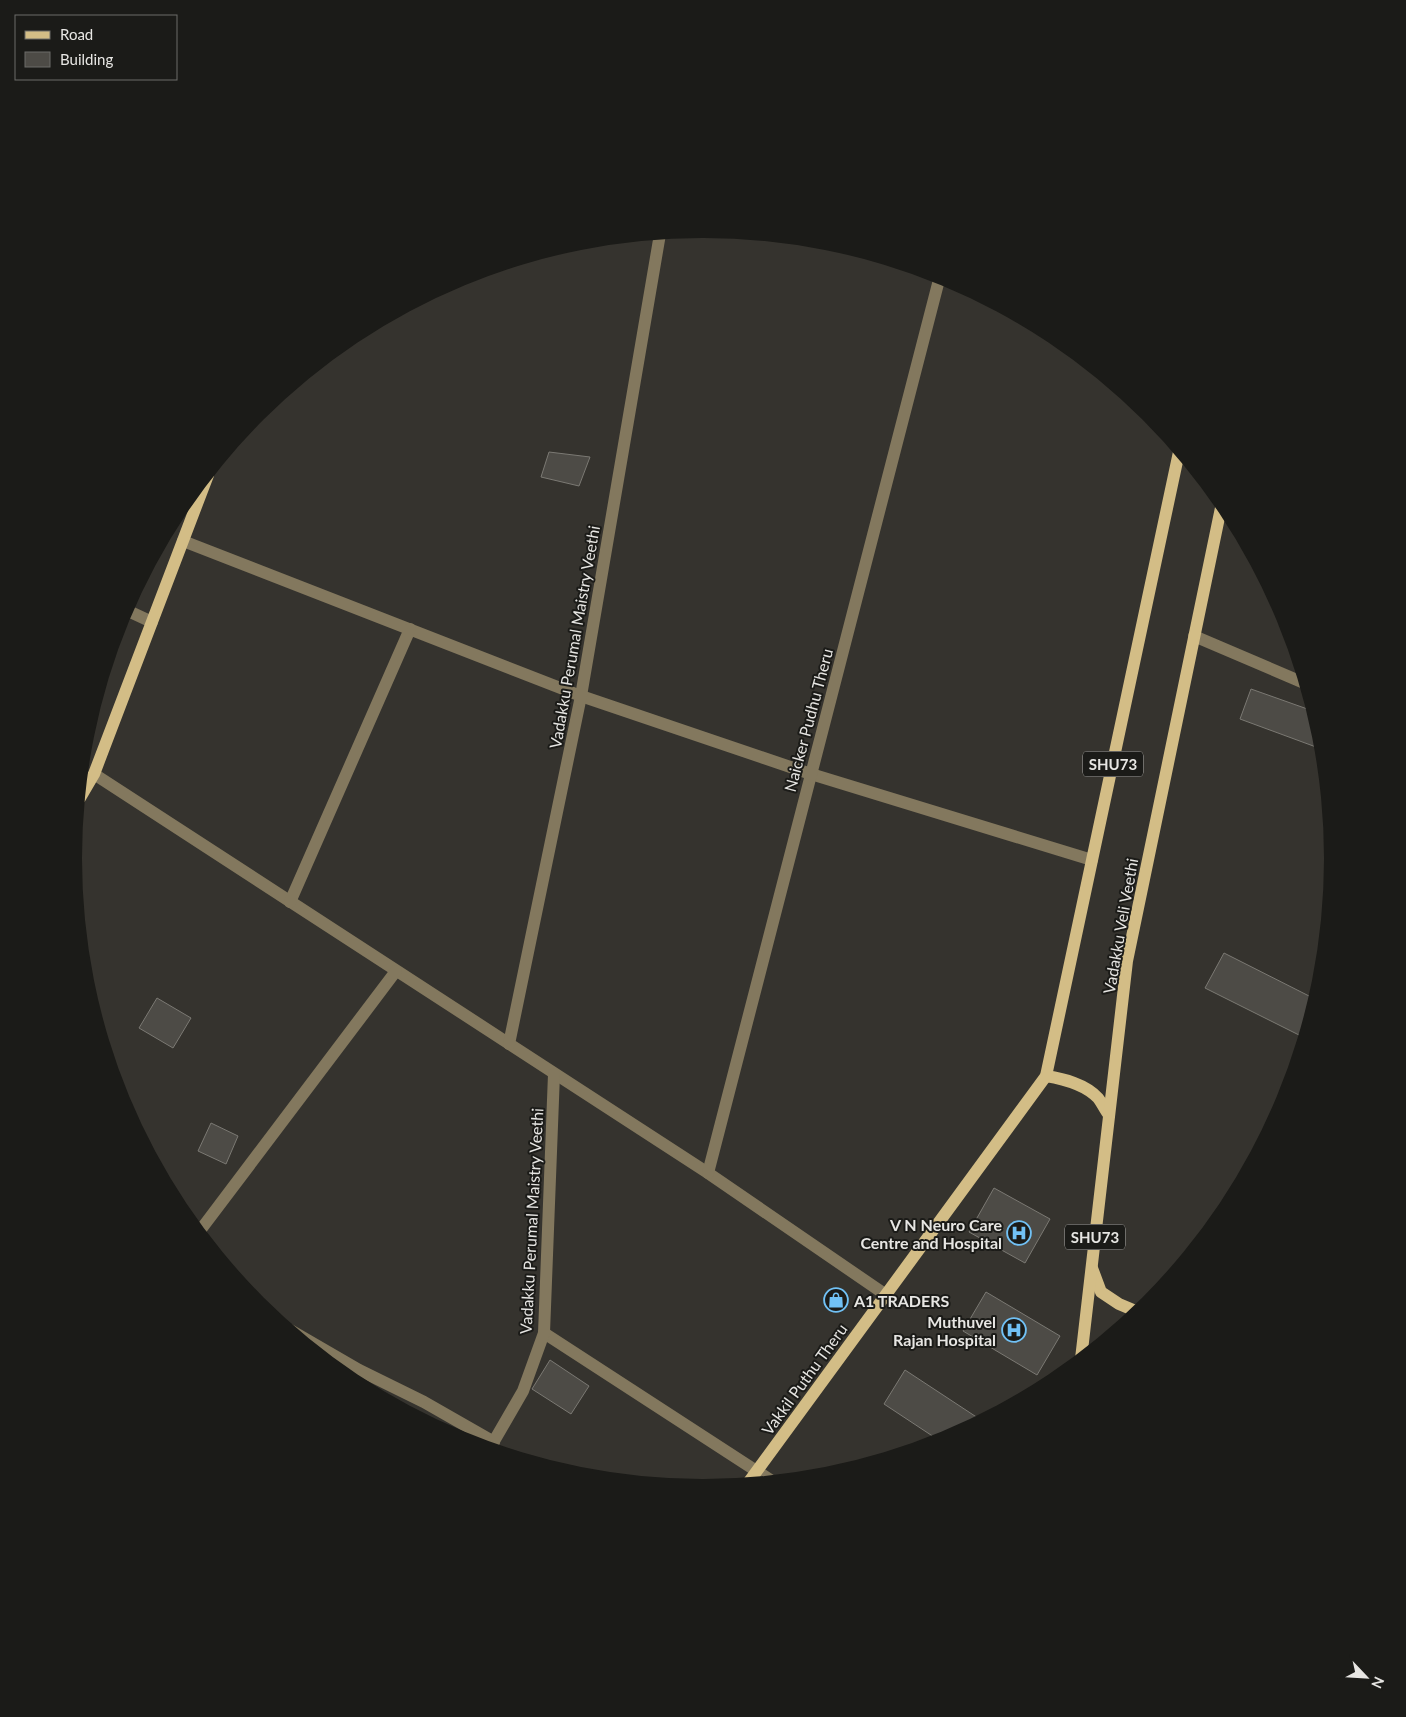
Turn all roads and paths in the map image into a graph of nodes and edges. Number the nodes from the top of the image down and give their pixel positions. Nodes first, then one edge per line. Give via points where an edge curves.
1 (659, 239) edge
2 (938, 284) edge
3 (1178, 459) edge
4 (200, 496) edge
5 (1220, 515) edge
6 (183, 542) junction
7 (133, 613) edge
8 (152, 622) junction
9 (410, 629) junction
10 (1194, 636) junction
11 (1297, 680) edge
12 (581, 696) junction
13 (94, 774) junction
14 (811, 774) junction
15 (87, 786) edge
16 (1092, 860) junction
17 (290, 902) junction
18 (396, 971) junction
19 (509, 1044) junction
20 (554, 1074) junction
21 (1046, 1076) junction
22 (1108, 1115) junction
23 (708, 1173) junction
24 (204, 1226) edge
25 (1091, 1265) junction
26 (886, 1295) junction
27 (1130, 1309) edge
28 (544, 1333) junction
29 (322, 1349) edge
30 (1082, 1350) edge
31 (479, 1437) edge
32 (494, 1442) edge
33 (758, 1470) junction
34 (765, 1476) edge
35 (752, 1477) edge

1 - 12 street, Vadakku Perumal Maistry Veethi
2 - 14 street, Naicker Pudhu Theru
3 - 16 main road, SHU73
4 - 6 main road
5 - 10 main road, Vadakku Veli Veethi / SHU73
6 - 8 main road
6 - 9 street
7 - 8 street
8 - 13 main road
9 - 12 street
9 - 17 street
10 - 11 street
10 - 22 main road, Vadakku Veli Veethi / SHU73 via 1127,960
12 - 14 street
12 - 19 street, Vadakku Perumal Maistry Veethi
13 - 15 main road
13 - 17 street
14 - 16 street
14 - 23 street, Naicker Pudhu Theru
16 - 21 main road, SHU73
17 - 18 street
18 - 19 street
18 - 24 street
19 - 20 street
20 - 23 street
20 - 28 street, Vadakku Perumal Maistry Veethi
21 - 22 main road via 1067,1080 1088,1090 1098,1098
21 - 26 main road, Vakkil Puthu Theru
22 - 25 main road, Vadakku Veli Veethi / SHU73
23 - 26 street
25 - 27 main road via 1101,1292
25 - 30 main road, Vadakku Veli Veethi / SHU73
26 - 33 main road, Vakkil Puthu Theru
28 - 32 street, Vadakku Perumal Maistry Veethi via 523,1391
28 - 33 street
29 - 31 street via 424,1402
33 - 34 street
33 - 35 main road, Vakkil Puthu Theru

